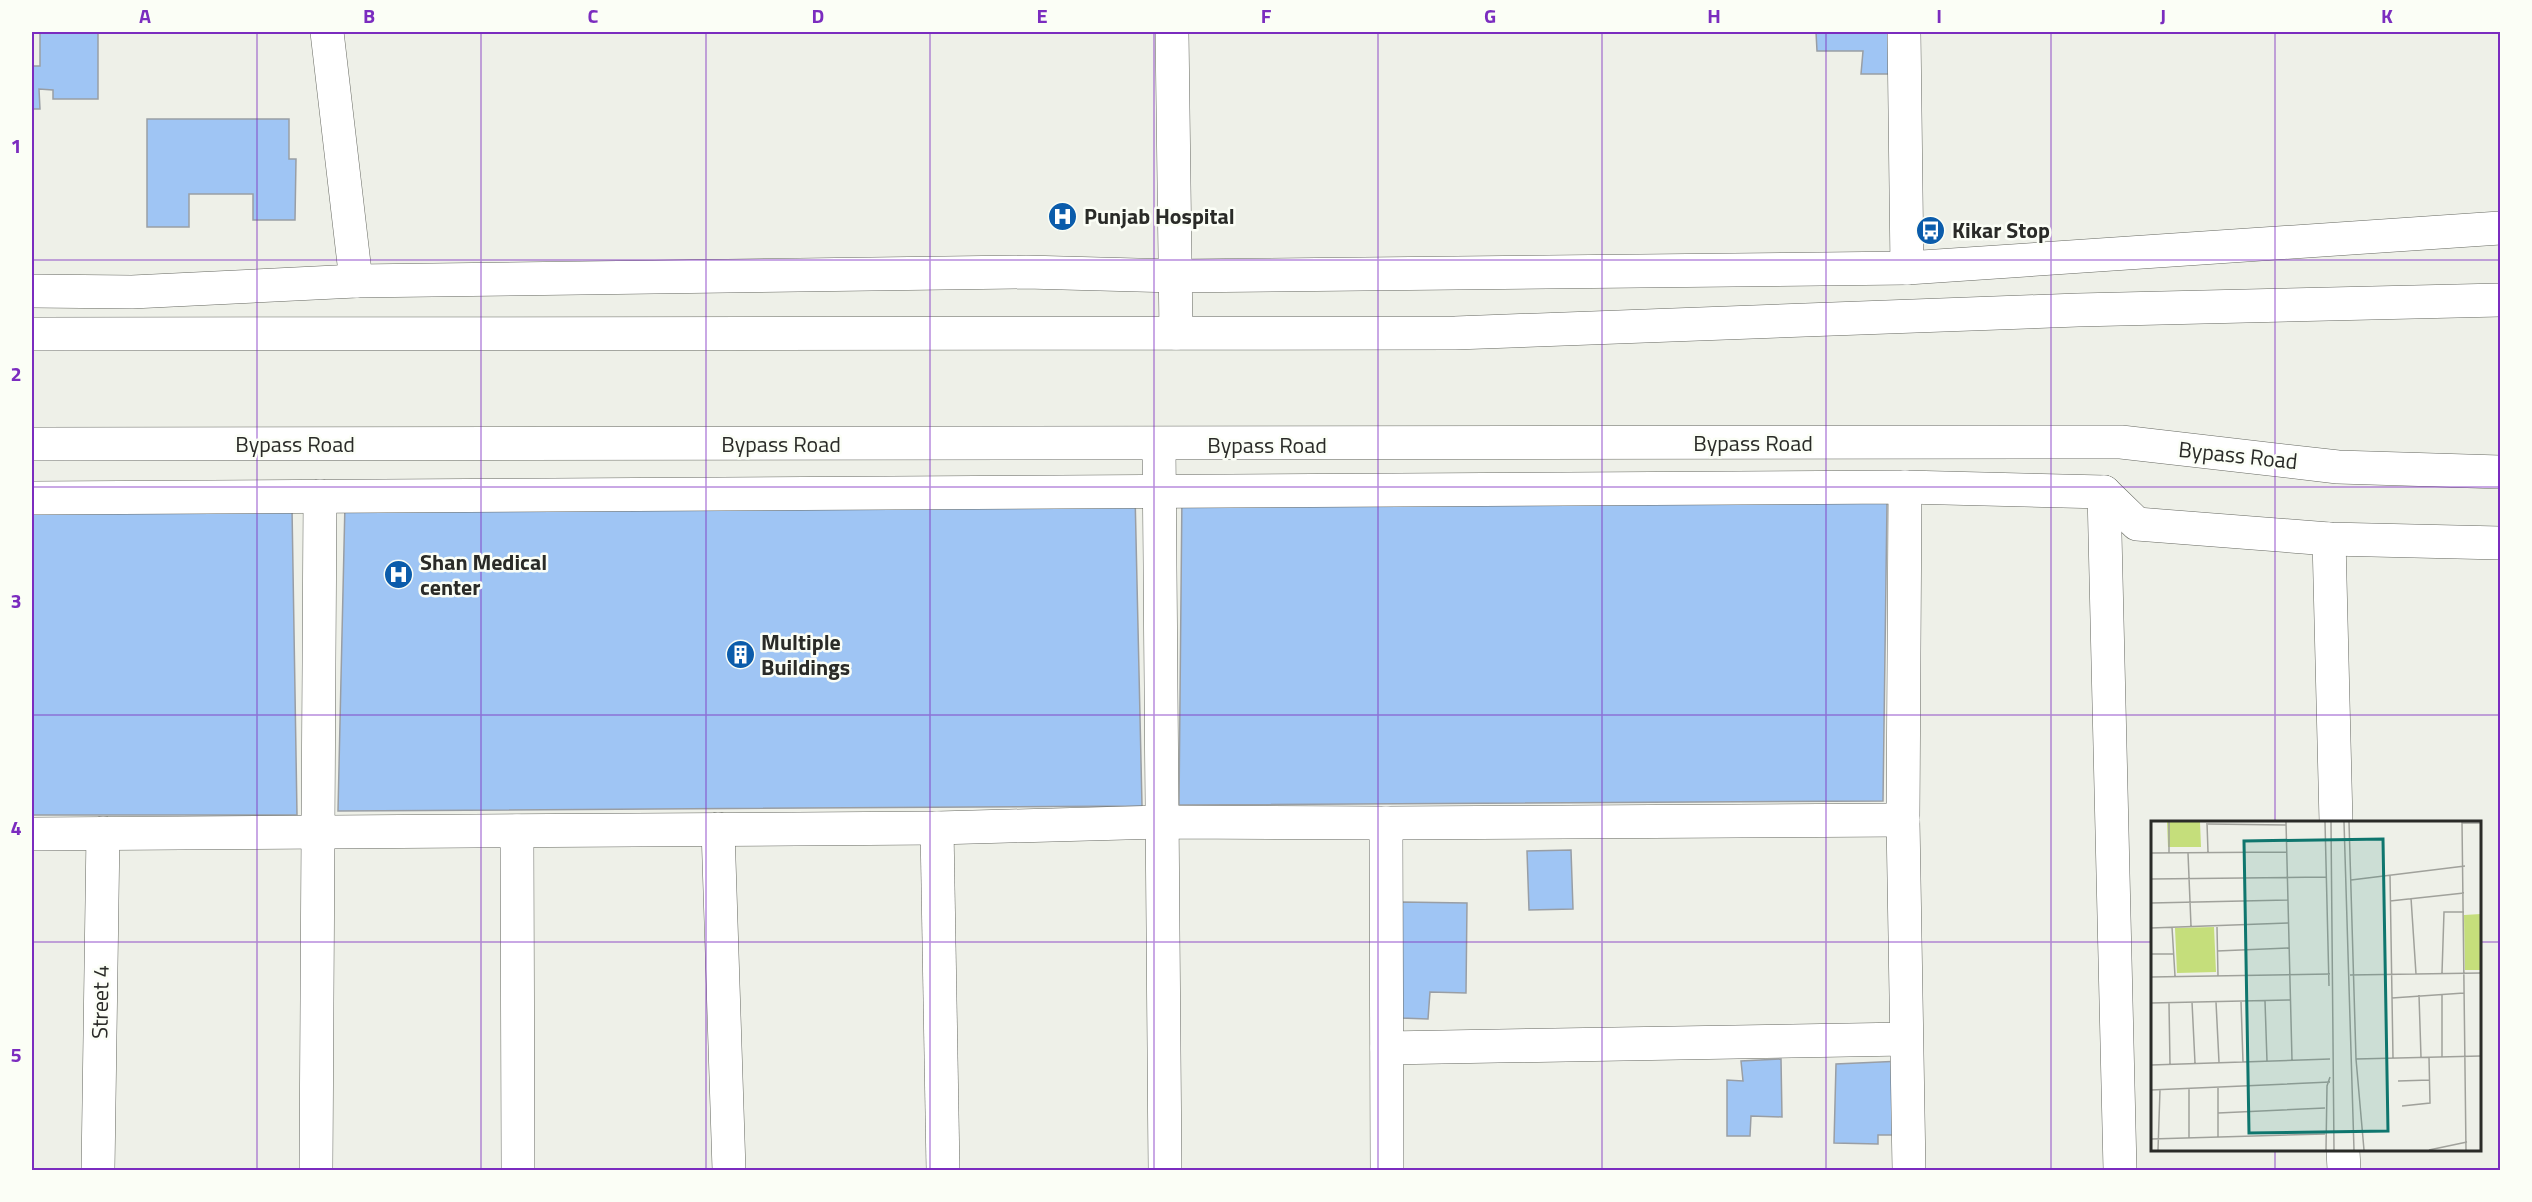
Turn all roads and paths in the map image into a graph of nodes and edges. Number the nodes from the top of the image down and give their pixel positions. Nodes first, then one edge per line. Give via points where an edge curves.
1 (327, 32) edge
2 (1172, 32) edge
3 (1904, 32) edge
4 (2500, 228) edge
5 (1907, 268) junction
6 (1175, 276) junction
7 (356, 281) junction
8 (32, 291) edge
9 (2500, 300) edge
10 (1176, 333) junction
11 (32, 334) edge
12 (32, 444) edge
13 (1159, 445) junction
14 (2500, 472) edge
15 (1905, 487) junction
16 (1161, 490) junction
17 (2104, 492) junction
18 (320, 496) junction
19 (32, 498) edge
20 (2329, 539) junction
21 (2500, 543) edge
22 (1903, 820) junction
23 (2336, 821) edge
24 (1162, 822) junction
25 (1386, 823) junction
26 (937, 828) junction
27 (718, 829) junction
28 (517, 831) junction
29 (318, 832) junction
30 (103, 833) junction
31 (32, 834) edge
32 (1906, 1038) junction
33 (1387, 1048) junction
34 (2343, 1151) edge
35 (98, 1170) edge
36 (316, 1170) edge
37 (518, 1170) edge
38 (729, 1170) edge
39 (943, 1170) edge
40 (1165, 1170) edge
41 (1387, 1170) edge
42 (1909, 1170) edge
43 (2120, 1170) edge
44 (2344, 1170) edge

1 - 7 street
2 - 6 street
3 - 5 street
4 - 5 street
5 - 6 street
6 - 7 street via 1026,272
6 - 10 street
7 - 8 street via 132,292
9 - 10 street via 2078,310 1455,333
10 - 11 street
12 - 13 street, Bypass Road
13 - 14 street, Bypass Road via 2121,442 2338,466
13 - 16 street
15 - 16 street
15 - 17 street
15 - 22 street
16 - 18 street
16 - 24 street
17 - 20 street via 2137,524
17 - 43 street
18 - 19 street
18 - 29 street
20 - 21 street
20 - 23 street
22 - 25 street
22 - 32 street
24 - 25 street
24 - 26 street
24 - 40 street
25 - 33 street
26 - 27 street
26 - 39 street
27 - 28 street
27 - 38 street
28 - 29 street
28 - 37 street
29 - 30 street
29 - 36 street
30 - 31 street
30 - 35 street, Street 4
32 - 33 street
32 - 42 street
33 - 41 street
34 - 44 street

